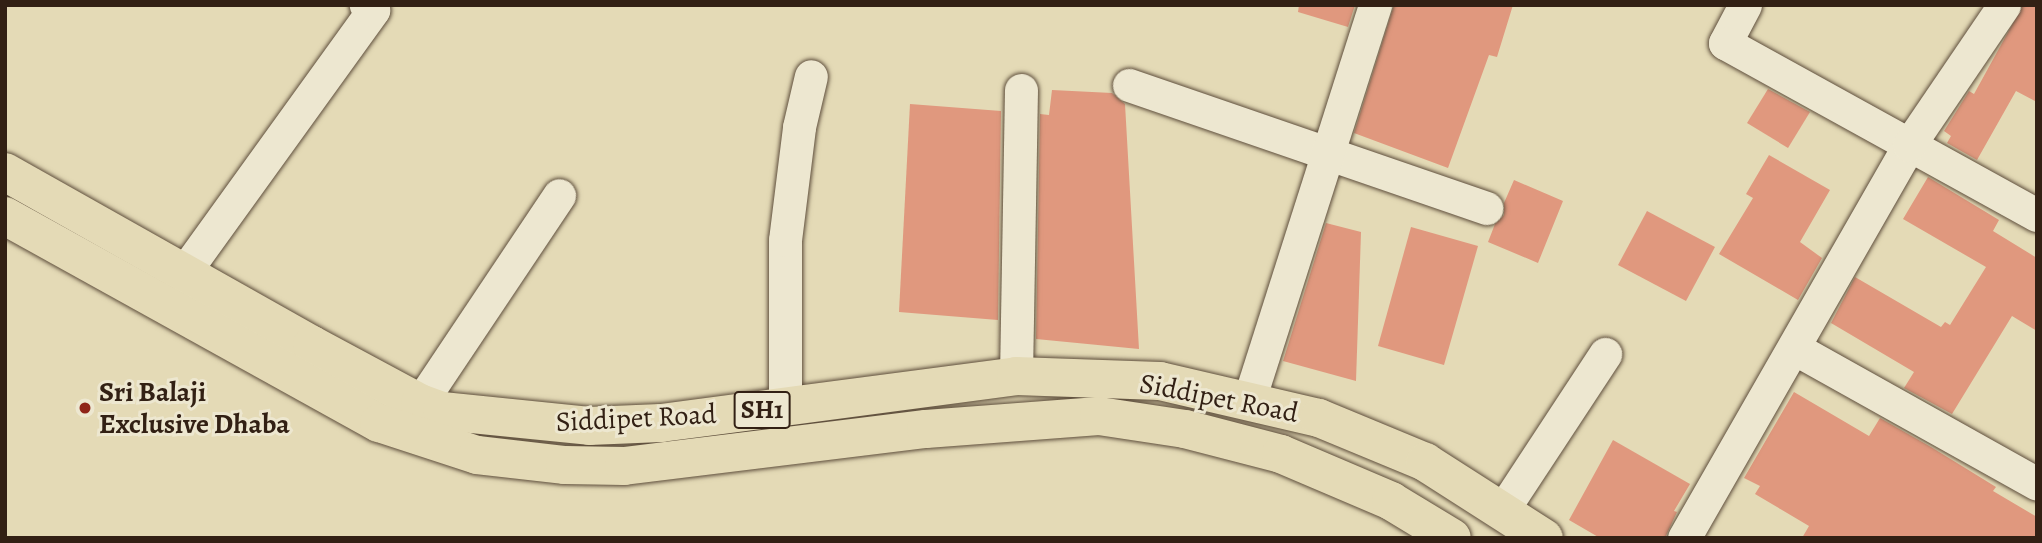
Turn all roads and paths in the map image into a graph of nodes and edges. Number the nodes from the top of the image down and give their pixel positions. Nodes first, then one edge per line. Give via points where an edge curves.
1 (1375, 5) edge
2 (1745, 5) edge
3 (2004, 5) edge
4 (372, 7) edge
5 (811, 76) dead end
6 (1129, 85) dead end
7 (1021, 90) dead end
8 (1909, 145) junction
9 (1327, 153) junction
10 (5, 172) edge
11 (559, 195) dead end
12 (1486, 208) dead end
13 (2037, 215) edge
14 (5, 216) edge
15 (185, 271) junction
16 (1794, 348) junction
17 (1605, 354) dead end
18 (1016, 376) junction
19 (1249, 400) junction
20 (420, 403) junction
21 (785, 407) junction
22 (2037, 484) edge
23 (1502, 511) junction
24 (1452, 538) edge
25 (1544, 538) edge
26 (1684, 538) edge

1 - 9 street
2 - 8 street via 1725,43
3 - 8 street
4 - 15 street
5 - 21 street via 799,127 785,240
6 - 9 street
7 - 18 street
8 - 13 street
8 - 16 street
9 - 12 street
9 - 19 street
10 - 15 main road, Siddipet Road / SH1
11 - 20 street
14 - 24 main road, Siddipet Road / SH1 via 379,423 477,454 565,465 624,466 926,429 1099,416 1185,429 1281,454 1391,501
15 - 20 main road, Siddipet Road / SH1
16 - 22 street
16 - 26 street
17 - 23 street
18 - 19 main road, Siddipet Road / SH1 via 1160,381
18 - 21 main road, Siddipet Road / SH1
19 - 23 main road, Siddipet Road / SH1 via 1319,418 1425,462
20 - 21 main road, Siddipet Road / SH1 via 466,415 589,426 661,423
23 - 25 main road, Siddipet Road / SH1

